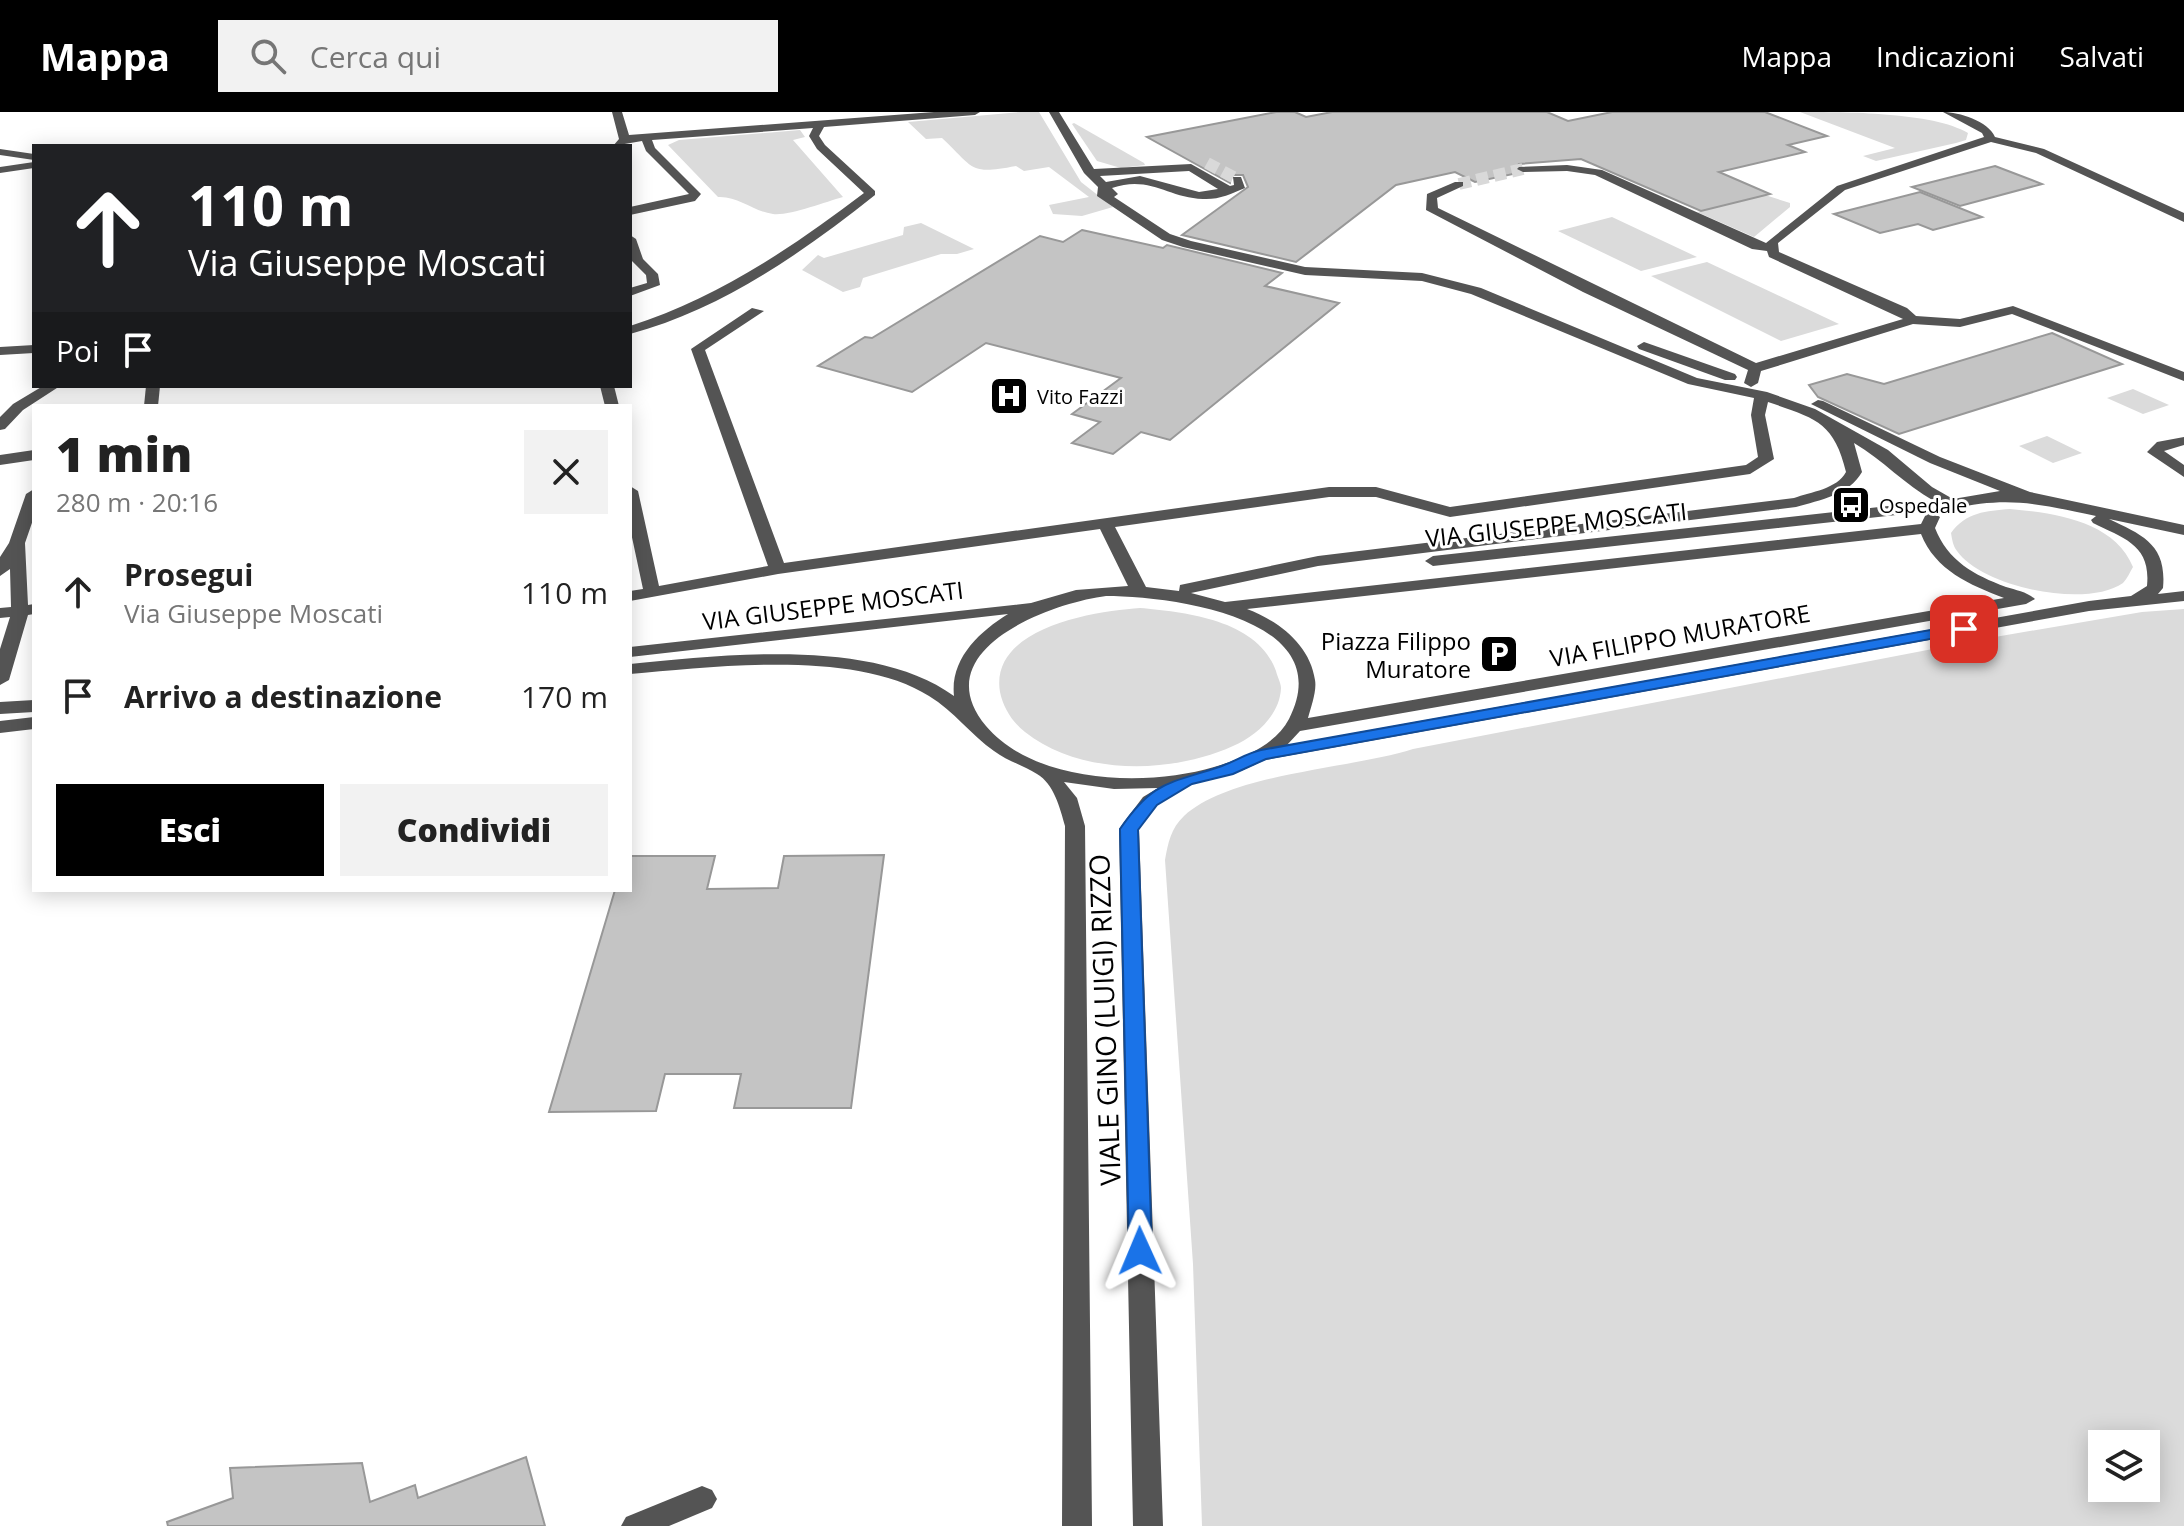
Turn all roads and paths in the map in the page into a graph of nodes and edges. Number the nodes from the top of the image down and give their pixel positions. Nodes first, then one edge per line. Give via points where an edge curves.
1 (617, 112) edge
2 (975, 112) edge
3 (1054, 112) edge
4 (1948, 112) edge
5 (820, 124) junction
6 (646, 138) junction
7 (1990, 139) junction
8 (622, 143) edge
9 (0, 152) edge
10 (32, 157) edge
11 (1207, 163) tunnel mouth
12 (32, 165) edge
13 (1172, 166) junction
14 (1523, 169) tunnel mouth
15 (0, 170) edge
16 (1090, 173) junction
17 (1237, 179) dead end
18 (1459, 184) tunnel mouth
19 (1103, 187) junction
20 (1221, 194) junction
21 (632, 211) edge
22 (2184, 218) edge
23 (632, 245) edge
24 (1773, 248) junction
25 (632, 291) edge
26 (757, 311) dead end
27 (1912, 320) junction
28 (632, 329) edge
29 (32, 349) edge
30 (0, 351) edge
31 (1755, 368) junction
32 (2184, 377) edge
33 (51, 388) edge
34 (1757, 389) junction
35 (1821, 418) junction
36 (0, 426) edge
37 (2184, 441) edge
38 (32, 455) edge
39 (0, 460) edge
40 (2184, 472) edge
41 (2026, 496) junction
42 (632, 500) edge
43 (32, 501) edge
44 (1951, 504) junction
45 (2071, 505) junction
46 (1105, 523) junction
47 (1927, 528) junction
48 (2184, 530) edge
49 (17, 543) junction
50 (778, 569) junction
51 (0, 571) edge
52 (1139, 590) junction
53 (1177, 590) junction
54 (652, 592) junction
55 (632, 596) edge
56 (2184, 596) edge
57 (2026, 599) junction
58 (2138, 599) junction
59 (1041, 605) junction
60 (1228, 606) junction
61 (2089, 606) junction
62 (27, 610) edge
63 (0, 613) edge
64 (32, 631) edge
65 (7, 634) edge
66 (632, 652) edge
67 (632, 669) edge
68 (0, 680) edge
69 (32, 706) edge
70 (0, 708) edge
71 (32, 723) edge
72 (976, 725) junction
73 (1295, 726) junction
74 (0, 727) edge
75 (1261, 755) junction
76 (1045, 770) junction
77 (1186, 780) junction
78 (702, 1499) dead end
79 (636, 1526) edge
80 (1077, 1526) edge
81 (1148, 1526) edge

1 - 8 street
2 - 5 street
3 - 16 street
4 - 7 street via 1987,131
5 - 6 street
5 - 28 street via 814,136 821,147 871,193 823,231 730,286
6 - 8 street
6 - 21 street via 650,149 695,194
7 - 22 street via 2040,151
7 - 24 street via 1841,188 1772,242
9 - 10 street
11 - 13 street
12 - 15 street
13 - 16 street
13 - 20 street via 1191,167 1221,183 1227,189
14 - 24 street via 1598,172 1756,246
16 - 19 street
17 - 20 street via 1241,186
18 - 31 street via 1431,196 1432,210
19 - 20 street via 1134,179 1185,194
19 - 34 street via 1101,194 1124,212 1187,244 1305,271 1422,277 1476,291 1693,381
23 - 25 street via 654,285
24 - 27 street via 1773,254
26 - 50 street via 698,349
27 - 31 street
27 - 32 street via 1960,323 2013,310
29 - 30 street
31 - 34 street
33 - 36 street via 18,407
34 - 35 street
34 - 41 street via 1811,400 1935,460
34 - 46 street via 1766,459 1750,469 1450,512 1376,492 1329,492
35 - 44 street via 1883,453
35 - 53 street via 1847,443 1854,472 1849,481 1822,496 1318,561
37 - 40 street via 2162,445 2155,452
38 - 39 street
41 - 44 street, VIA GIUSEPPE MOSCATI
41 - 45 street, VIA GIUSEPPE MOSCATI
42 - 54 street
43 - 49 street
44 - 47 street
44 - 53 street, VIA GIUSEPPE MOSCATI
45 - 48 street, VIA GIUSEPPE MOSCATI
45 - 58 street, VIA GIUSEPPE MOSCATI via 2153,553 2159,570 2155,588
46 - 50 street
46 - 52 street
47 - 57 street, VIA GIUSEPPE MOSCATI via 1946,562 1974,580
47 - 60 street
49 - 51 street
49 - 62 street
50 - 54 street
52 - 53 street, VIA GIUSEPPE MOSCATI
52 - 59 street, VIA GIUSEPPE MOSCATI
53 - 60 street, VIA GIUSEPPE MOSCATI
54 - 55 street
56 - 58 street, VIA GIUSEPPE MOSCATI
57 - 61 street, VIA GIUSEPPE MOSCATI
57 - 73 street, VIA FILIPPO MURATORE
58 - 61 street, VIA GIUSEPPE MOSCATI
59 - 66 street, VIA GIUSEPPE MOSCATI
59 - 72 street, VIA GIUSEPPE MOSCATI via 1005,622 979,644 965,670 963,697
60 - 73 street, VIA GIUSEPPE MOSCATI via 1263,623 1290,645 1306,671 1308,699
61 - 75 street, VIA GIUSEPPE MOSCATI
62 - 63 street
62 - 65 street
64 - 65 street
65 - 68 street
67 - 72 street, VIA GIUSEPPE MOSCATI via 776,660 830,664 921,684 949,699
69 - 70 street
71 - 74 street
72 - 76 street, VIA GIUSEPPE MOSCATI via 1005,750
73 - 75 street, VIA GIUSEPPE MOSCATI
75 - 77 street, VIA GIUSEPPE MOSCATI
76 - 77 street, VIA GIUSEPPE MOSCATI via 1102,782
76 - 80 street, VIALE GINO (LUIGI) RIZZO via 1067,798 1075,826
77 - 81 street, VIALE GINO (LUIGI) RIZZO via 1150,801 1129,829
78 - 79 street

